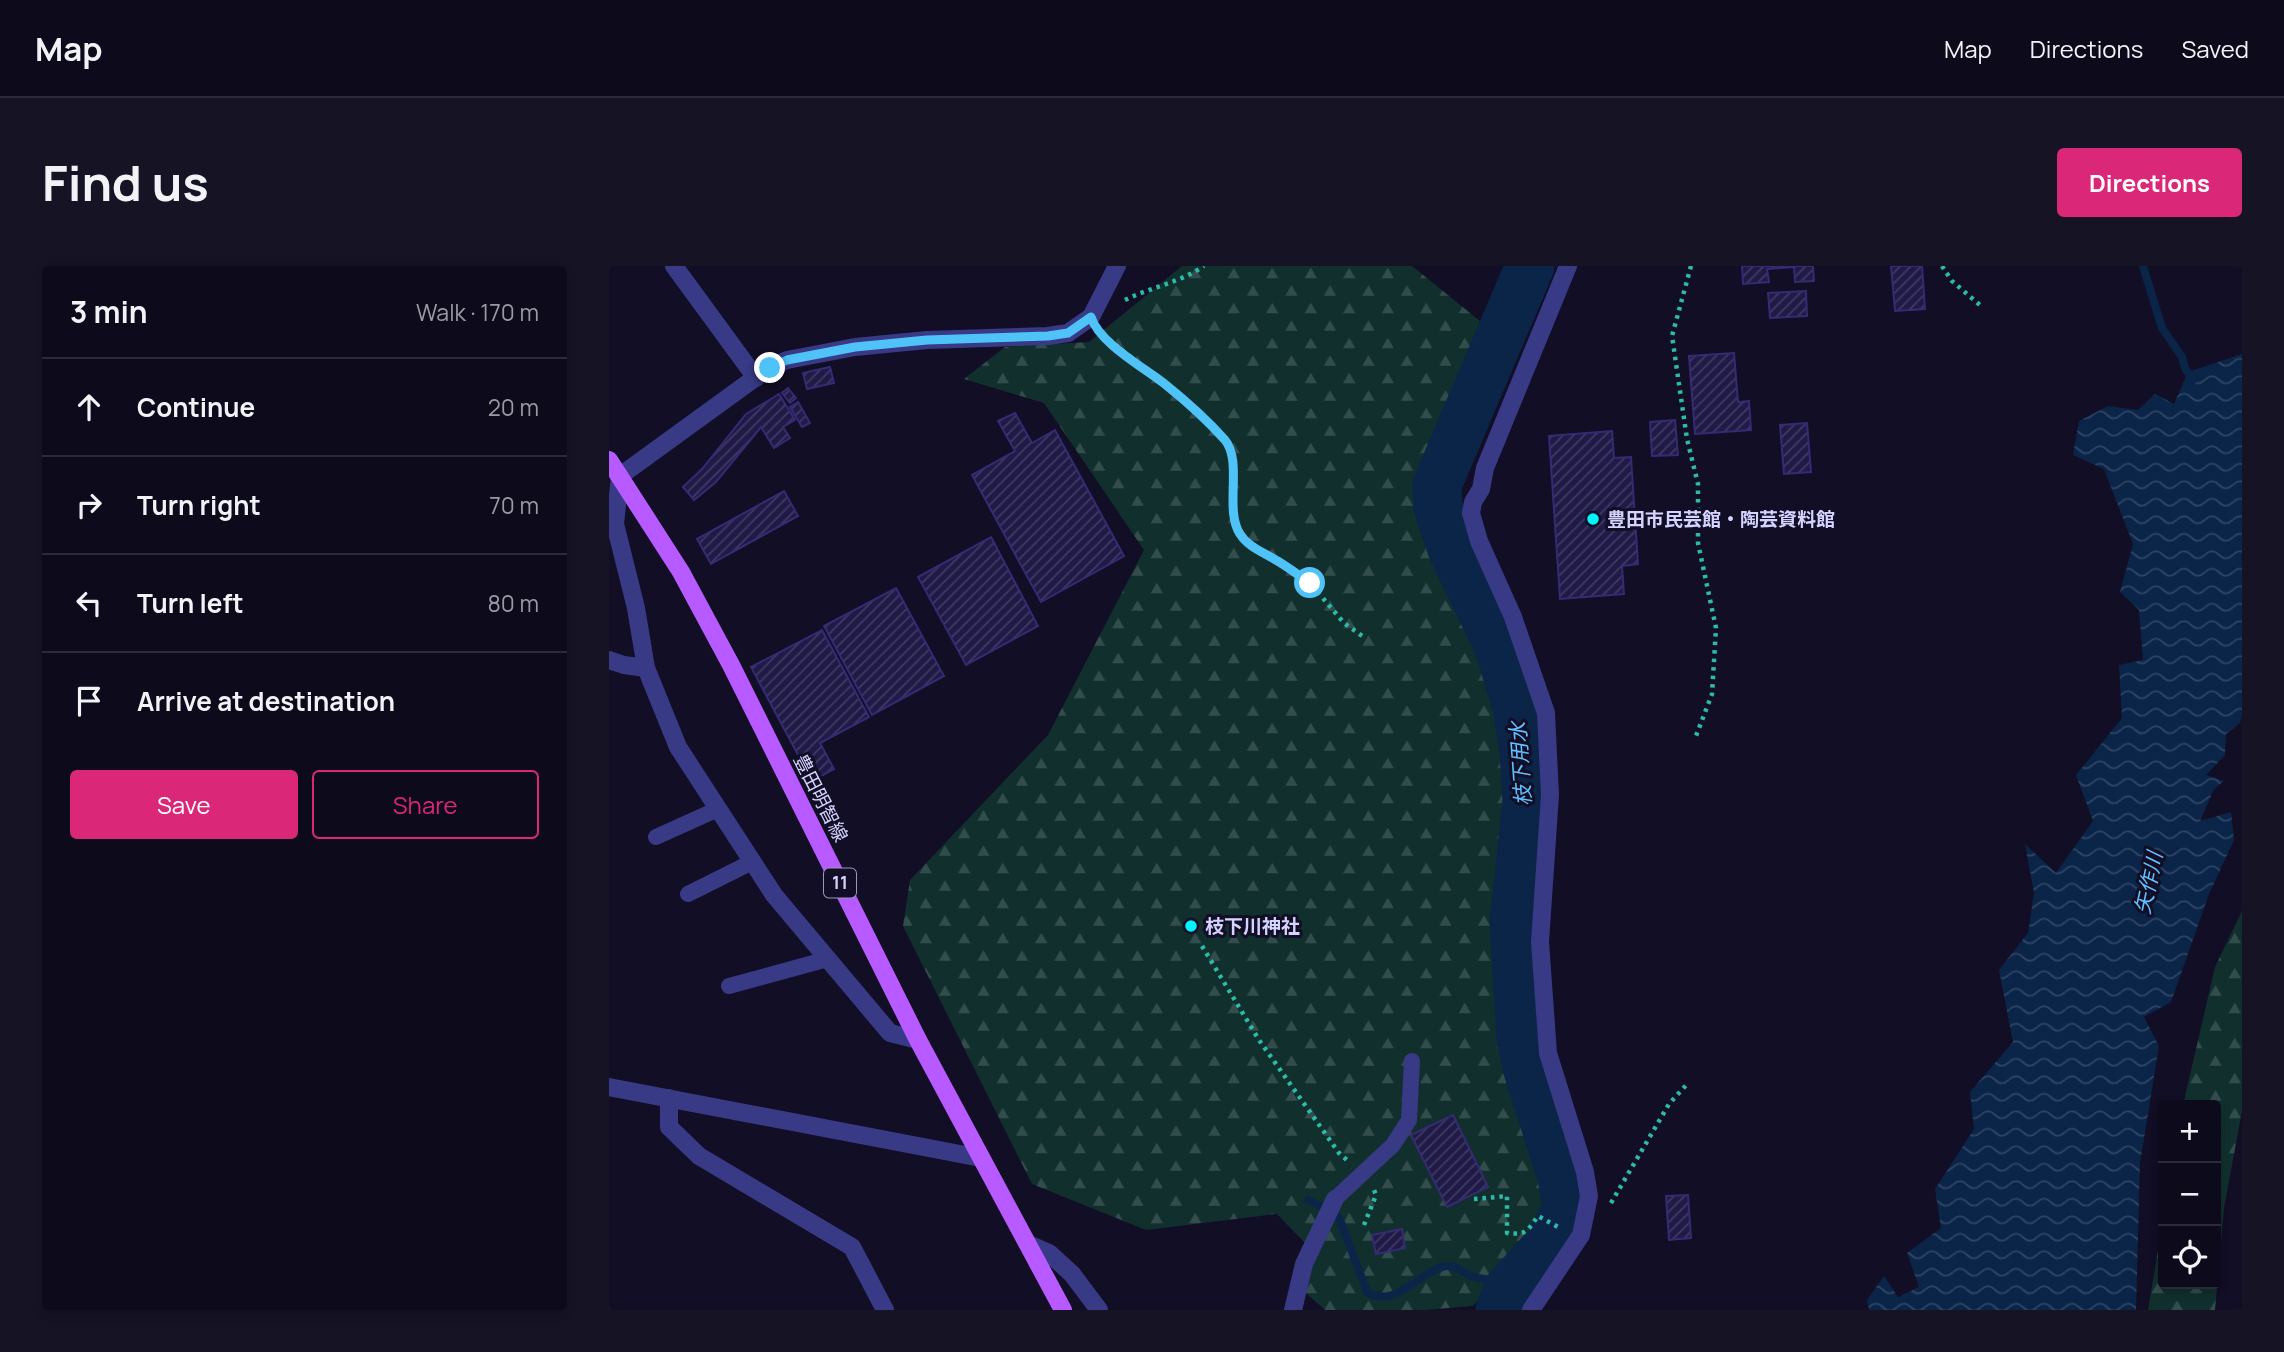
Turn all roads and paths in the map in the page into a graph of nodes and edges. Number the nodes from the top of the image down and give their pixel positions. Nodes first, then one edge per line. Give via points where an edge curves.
1 (674, 266) edge
2 (1117, 266) edge
3 (1204, 266) edge
4 (1568, 266) edge
5 (1691, 266) edge
6 (1942, 266) edge
7 (1980, 306) dead end
8 (1091, 317) junction
9 (756, 378) junction
10 (609, 460) edge
11 (620, 476) junction
12 (1365, 638) dead end
13 (609, 660) edge
14 (646, 668) junction
15 (1696, 736) dead end
16 (718, 809) junction
17 (656, 837) dead end
18 (752, 862) junction
19 (688, 894) dead end
20 (1202, 946) dead end
21 (828, 959) junction
22 (729, 986) dead end
23 (918, 1040) junction
24 (1412, 1061) dead end
25 (1688, 1083) dead end
26 (609, 1087) edge
27 (669, 1098) junction
28 (981, 1158) junction
29 (1361, 1174) junction
30 (1335, 1199) joint
31 (1474, 1199) dead end
32 (1538, 1216) dead end
33 (1364, 1225) dead end
34 (1581, 1235) junction
35 (1028, 1244) junction
36 (1536, 1304) edge
37 (885, 1310) edge
38 (1063, 1310) edge
39 (1099, 1310) edge
40 (1293, 1310) edge

1 - 9 street
2 - 8 street
3 - 8 path
4 - 34 street via 1471,513 1546,713 1551,795 1540,942 1548,1053 1589,1196
5 - 15 path via 1672,336 1698,484 1699,543 1716,628 1712,694
6 - 7 path via 1951,281
8 - 9 street via 1068,333 1048,336 855,347 787,360
8 - 12 path via 1094,327 1108,340 1168,387 1227,443 1234,473 1233,518 1240,535 1310,583 1344,623
9 - 11 street
10 - 11 main road, 豊田明智線 / 11
11 - 14 street via 615,524
11 - 23 main road, 豊田明智線 / 11 via 681,572 731,665
13 - 14 street
14 - 16 street via 678,747
16 - 17 lane
16 - 18 street
18 - 19 lane
18 - 21 street
20 - 29 path via 1259,1040 1339,1153
21 - 22 lane
21 - 23 street via 890,1033
23 - 28 main road, 豊田明智線 / 11
24 - 29 lane via 1409,1120 1393,1145
25 - 34 path via 1669,1104 1601,1220
26 - 27 street
27 - 28 street
27 - 37 street via 669,1127 699,1156 852,1247
28 - 35 main road, 豊田明智線 / 11
29 - 30 lane
29 - 33 path via 1371,1180 1376,1195
30 - 40 street via 1304,1264
31 - 32 path via 1507,1196 1507,1233 1521,1235
34 - 36 street
35 - 38 main road, 豊田明智線 / 11
35 - 39 street via 1049,1253 1072,1274

